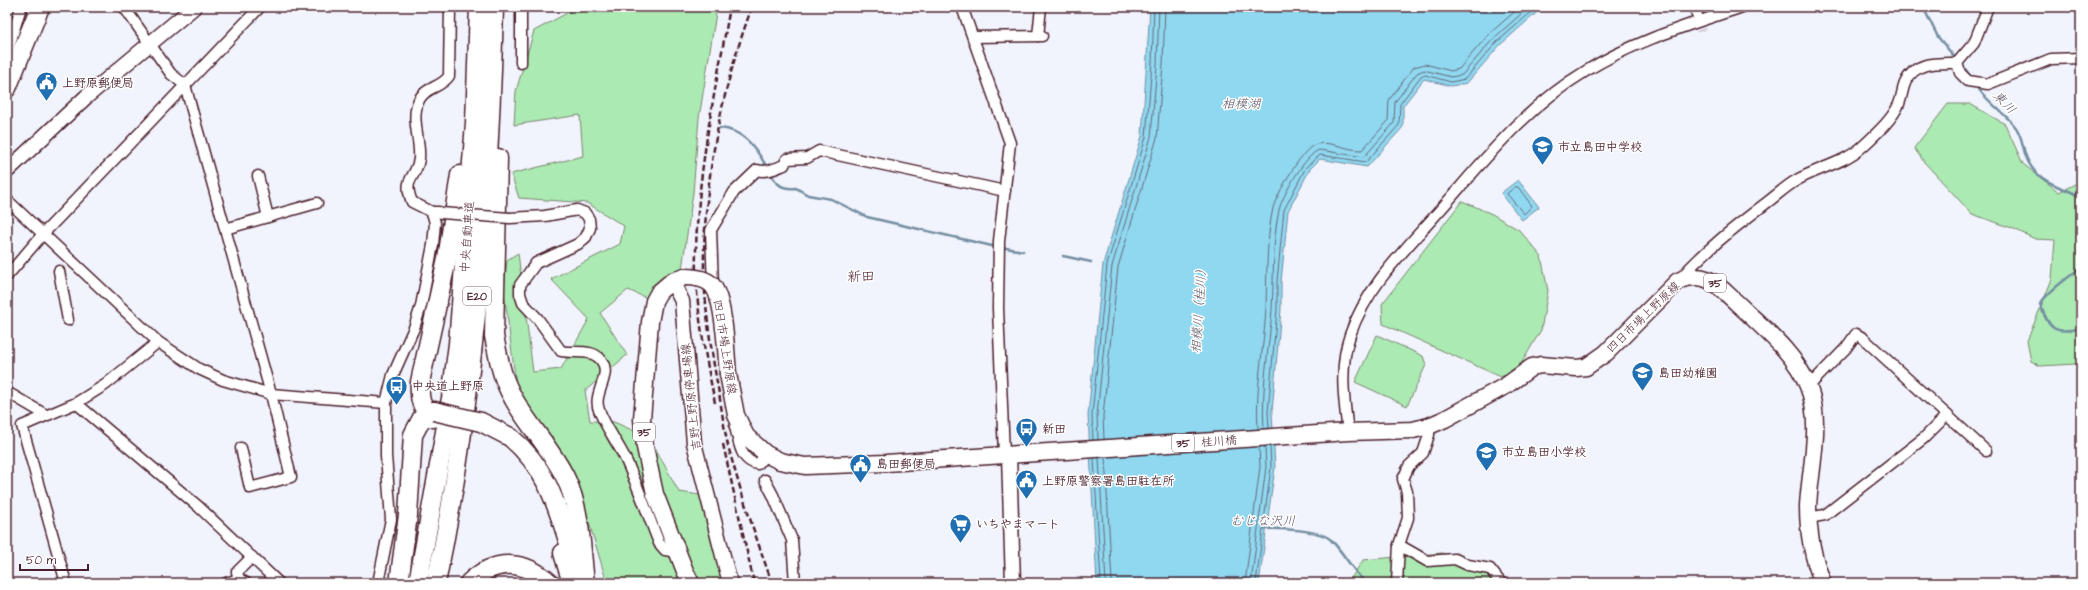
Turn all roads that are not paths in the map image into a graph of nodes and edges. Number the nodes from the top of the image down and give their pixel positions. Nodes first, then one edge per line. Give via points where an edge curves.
1 (21, 7) edge
2 (40, 7) edge
3 (124, 7) edge
4 (194, 7) edge
5 (260, 7) edge
6 (450, 7) edge
7 (476, 7) edge
8 (480, 7) edge
9 (494, 7) edge
10 (521, 7) edge
11 (962, 7) edge
12 (1041, 7) edge
13 (1742, 7) edge
14 (1988, 7) edge
15 (493, 37) junction
16 (973, 38) junction
17 (150, 45) junction
18 (7, 53) edge
19 (2081, 58) edge
20 (1957, 63) junction
21 (521, 64) dead end
22 (185, 85) junction
23 (7, 88) edge
24 (7, 172) edge
25 (258, 176) dead end
26 (1005, 191) junction
27 (7, 200) edge
28 (317, 203) dead end
29 (436, 212) junction
30 (268, 217) junction
31 (225, 229) junction
32 (42, 234) junction
33 (58, 271) dead end
34 (7, 276) edge
35 (679, 279) junction
36 (1678, 281) junction
37 (68, 320) dead end
38 (158, 342) junction
39 (1809, 386) junction
40 (7, 392) edge
41 (271, 394) junction
42 (76, 403) junction
43 (386, 403) junction
44 (431, 414) junction
45 (46, 415) junction
46 (1947, 415) junction
47 (1429, 426) junction
48 (1348, 432) junction
49 (1321, 434) joint
50 (508, 440) junction
51 (241, 448) dead end
52 (1045, 452) joint
53 (1986, 452) dead end
54 (766, 454) junction
55 (1006, 455) junction
56 (764, 480) dead end
57 (1808, 518) junction
58 (1399, 545) junction
59 (678, 552) junction
60 (252, 557) junction
61 (242, 581) edge
62 (66, 583) edge
63 (226, 583) edge
64 (279, 583) edge
65 (378, 583) edge
66 (399, 583) edge
67 (418, 583) edge
68 (436, 583) edge
69 (469, 583) edge
70 (550, 583) edge
71 (572, 583) edge
72 (583, 583) edge
73 (691, 583) edge
74 (730, 583) edge
75 (795, 583) edge
76 (1013, 583) edge
77 (1397, 583) edge
78 (1501, 583) edge
79 (1823, 583) edge

1 - 18 street
2 - 23 highway
3 - 17 street
4 - 17 main road
5 - 22 street
6 - 29 street via 449,76 444,83 425,92 416,106 419,158 417,168 408,182 408,194 412,202
7 - 44 highway via 457,202 420,382 420,400
8 - 67 highway, 中央自動車道 / E20 via 475,123 458,344 450,405
9 - 15 highway, 中央自動車道 / E20
10 - 21 street
11 - 16 street
12 - 16 street via 1040,36
13 - 48 street via 1636,44 1600,62 1567,83 1510,130 1391,266 1371,291 1359,312 1346,349 1343,376
14 - 20 street via 1974,43
15 - 68 highway, 中央自動車道 / E20 via 479,280 457,457
15 - 72 highway via 498,158 494,336 502,372 509,389 567,480 578,522
16 - 26 street via 1010,143
17 - 22 street via 171,74
17 - 24 main road via 86,97
19 - 20 street via 2051,58 1988,84 1968,81 1960,73
20 - 36 street via 1932,63 1915,70 1905,84 1899,104 1887,122 1850,157 1796,181 1736,226
22 - 31 street
22 - 32 street
25 - 30 street
26 - 54 street via 819,151 807,158 787,159 784,165 764,172 757,170 734,192 711,230 711,268 718,339 727,396 744,457 751,463 758,464
26 - 55 street via 999,241 998,308
27 - 32 street
28 - 30 street
29 - 43 street via 433,245 421,306 393,375
29 - 59 street, bridge via 510,218 544,216 577,210 585,212 590,219 586,237 578,244 536,263 520,285 520,294 523,303 561,351 589,352 602,361 605,370 598,394 599,410 636,482 659,544 665,550
30 - 31 street
31 - 41 street
32 - 34 street
32 - 38 street
33 - 37 street
35 - 54 main road, 四日市場上野原線 / 35, bridge via 703,279 712,285 718,297 736,414 746,436
35 - 59 main road, 35 via 659,292 654,301 642,420 655,494
35 - 74 main road, 吉野上野原停車場線 via 694,443
36 - 39 main road, 四日市場上野原線 / 35 via 1699,277 1710,279 1783,348
36 - 47 main road, 四日市場上野原線 / 35 via 1597,361 1586,367 1576,368 1541,365 1532,367 1500,389
38 - 41 street via 222,380
38 - 42 street via 105,385
39 - 46 street via 1856,334
39 - 57 main road, 四日市場上野原線 / 35 via 1815,419
40 - 45 street
41 - 43 street
41 - 51 street via 291,477 250,488
42 - 45 street
42 - 60 street via 199,507
43 - 65 street via 386,456 391,519
44 - 50 highway, bridge via 481,422
44 - 66 highway via 416,426 413,435 408,516
45 - 62 street via 22,426
46 - 53 street
46 - 57 street via 1924,438 1825,515
47 - 48 main road, 四日市場上野原線 / 35 via 1399,431
47 - 58 street via 1423,453 1409,466 1403,479 1407,492 1408,518
48 - 49 main road, 四日市場上野原線 / 35
49 - 52 main road, 桂川橋 / 35
50 - 71 highway via 541,488 550,509
50 - 72 highway via 534,460 550,488
52 - 55 main road, 四日市場上野原線 / 35
54 - 55 main road, 四日市場上野原線 / 35 via 780,461 805,466 879,464
55 - 76 main road
56 - 75 street via 792,540
57 - 79 main road, 四日市場上野原線 / 35 via 1814,553
58 - 77 street
58 - 78 street via 1427,561 1455,559 1468,565 1490,569
59 - 73 main road, 35
60 - 61 street via 237,572
60 - 64 street
61 - 63 street
69 - 70 highway via 488,568 511,565 530,569

